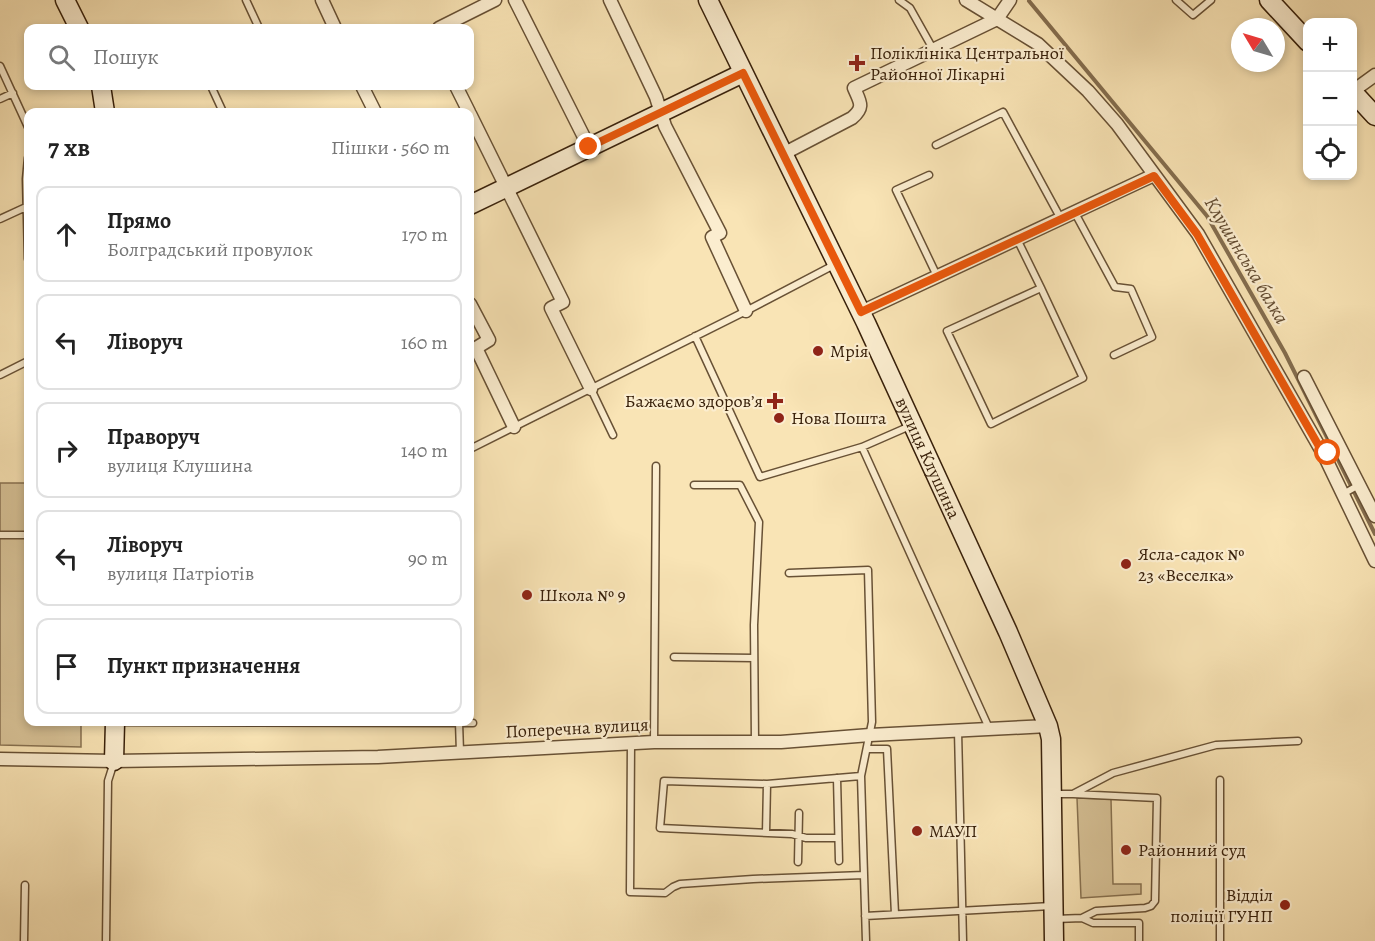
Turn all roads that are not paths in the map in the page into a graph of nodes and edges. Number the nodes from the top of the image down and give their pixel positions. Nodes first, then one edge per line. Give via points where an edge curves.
1 (65, 0) edge
2 (246, 0) edge
3 (322, 0) edge
4 (495, 0) edge
5 (515, 0) edge
6 (610, 0) edge
7 (708, 0) edge
8 (900, 0) edge
9 (966, 0) edge
10 (1010, 0) edge
11 (1176, 0) edge
12 (1211, 0) edge
13 (1269, 0) edge
14 (997, 19) junction
15 (77, 24) edge
16 (258, 24) edge
17 (333, 24) edge
18 (447, 24) edge
19 (1303, 37) edge
20 (933, 49) junction
21 (0, 66) edge
22 (743, 73) junction
23 (1375, 75) edge
24 (1357, 88) edge
25 (102, 90) edge
26 (213, 90) edge
27 (364, 90) edge
28 (458, 90) edge
29 (13, 93) junction
30 (1357, 96) edge
31 (0, 99) edge
32 (104, 108) edge
33 (222, 108) edge
34 (373, 108) edge
35 (467, 108) edge
36 (661, 111) junction
37 (1375, 116) edge
38 (24, 118) edge
39 (474, 123) edge
40 (936, 145) dead end
41 (589, 147) junction
42 (783, 154) junction
43 (929, 175) dead end
44 (1154, 176) junction
45 (505, 187) junction
46 (474, 203) edge
47 (24, 208) edge
48 (1075, 213) junction
49 (0, 219) edge
50 (1060, 219) junction
51 (1017, 239) junction
52 (837, 263) junction
53 (938, 276) junction
54 (1041, 288) junction
55 (746, 311) junction
56 (474, 312) edge
57 (861, 312) junction
58 (695, 336) junction
59 (1114, 355) dead end
60 (24, 363) edge
61 (0, 375) edge
62 (1304, 377) dead end
63 (591, 389) junction
64 (913, 425) junction
65 (514, 427) junction
66 (613, 435) dead end
67 (474, 447) edge
68 (862, 447) junction
69 (1332, 451) junction
70 (656, 466) dead end
71 (694, 485) dead end
72 (1351, 489) junction
73 (1375, 516) edge
74 (0, 535) edge
75 (24, 535) edge
76 (1375, 561) edge
77 (789, 573) dead end
78 (674, 657) dead end
79 (754, 658) junction
80 (115, 726) edge
81 (459, 726) edge
82 (1048, 726) junction
83 (990, 730) junction
84 (958, 731) junction
85 (870, 735) junction
86 (1298, 741) dead end
87 (654, 742) junction
88 (755, 742) junction
89 (631, 743) junction
90 (867, 749) junction
91 (460, 753) junction
92 (0, 759) edge
93 (114, 761) junction
94 (861, 776) junction
95 (837, 778) junction
96 (1220, 780) dead end
97 (767, 784) junction
98 (1052, 794) junction
99 (1073, 794) junction
100 (800, 813) dead end
101 (766, 833) junction
102 (799, 836) junction
103 (838, 838) junction
104 (839, 861) dead end
105 (798, 862) dead end
106 (864, 875) junction
107 (25, 885) dead end
108 (963, 910) junction
109 (1054, 912) junction
110 (895, 914) junction
111 (866, 916) junction
112 (1082, 918) junction
113 (24, 941) edge
114 (106, 941) edge
115 (866, 941) edge
116 (963, 941) edge
117 (1054, 941) edge
118 (1139, 941) edge
119 (1220, 941) edge

1 - 15 street
2 - 16 lane
3 - 17 street
4 - 18 street
5 - 41 street
6 - 36 street
7 - 22 street, вулиця Клушина
8 - 20 lane via 910,8
9 - 14 street
10 - 14 street
11 - 12 lane via 1193,15
13 - 19 street
14 - 20 street
14 - 44 street via 1038,44 1088,91 1118,124
20 - 42 street via 854,88 861,104 859,112
21 - 29 lane
22 - 36 street
22 - 42 street, вулиця Клушина
23 - 24 street
25 - 32 street
26 - 33 lane
27 - 34 street
28 - 35 street
29 - 31 lane
29 - 38 lane
30 - 37 street
36 - 41 street
36 - 55 street via 720,233 712,237
39 - 45 street
40 - 50 lane via 1003,112
41 - 45 street
42 - 52 street, вулиця Клушина
43 - 53 lane via 896,190
44 - 48 street
44 - 69 street via 1197,234
45 - 46 street
45 - 63 street via 563,302 551,308
47 - 49 lane
48 - 50 street
48 - 59 lane via 1115,287 1131,289 1152,336
50 - 51 street
51 - 53 street
51 - 54 lane
52 - 55 lane
52 - 57 street, вулиця Клушина
53 - 57 street
54 - 54 lane via 1083,378 991,424 947,331
55 - 58 lane
56 - 65 street via 489,340 476,348
57 - 64 street, вулиця Клушина
58 - 63 lane
58 - 68 lane via 760,477
60 - 61 lane
62 - 69 street
63 - 65 lane
63 - 66 lane
64 - 68 lane
64 - 82 street, вулиця Клушина
65 - 67 lane
68 - 83 lane
69 - 72 street
69 - 72 street
70 - 87 lane
71 - 79 lane via 740,485 759,522
72 - 73 street
72 - 76 street
74 - 75 lane
77 - 85 lane via 868,570
78 - 79 lane
79 - 88 lane
80 - 93 street
81 - 91 lane
82 - 83 street, Поперечна вулиця
82 - 98 street, вулиця Клушина
83 - 84 street, Поперечна вулиця
84 - 85 street, Поперечна вулиця
84 - 108 lane
85 - 88 street, Поперечна вулиця
85 - 90 lane
86 - 99 lane via 1216,745 1113,773
87 - 88 street, Поперечна вулиця
87 - 89 street, Поперечна вулиця
89 - 91 street, Поперечна вулиця
89 - 106 lane via 630,892 665,893 680,884
90 - 94 lane
90 - 110 lane via 887,749
91 - 93 street, Поперечна вулиця
92 - 93 street, Поперечна вулиця
93 - 114 lane via 108,781
94 - 95 lane
94 - 106 lane
95 - 97 lane
95 - 103 lane
96 - 119 lane
97 - 101 lane
97 - 101 lane via 664,781 660,828
98 - 99 lane
98 - 109 street, вулиця Клушина
99 - 112 lane via 1158,798 1155,901 1144,908 1096,911
100 - 102 lane
101 - 102 lane
102 - 103 lane
102 - 105 lane
103 - 104 lane
106 - 111 lane
107 - 113 lane
108 - 109 lane
108 - 110 lane
108 - 116 lane
109 - 112 lane
109 - 117 street, вулиця Клушина
110 - 111 lane
111 - 115 lane
112 - 118 lane via 1093,923 1139,922

